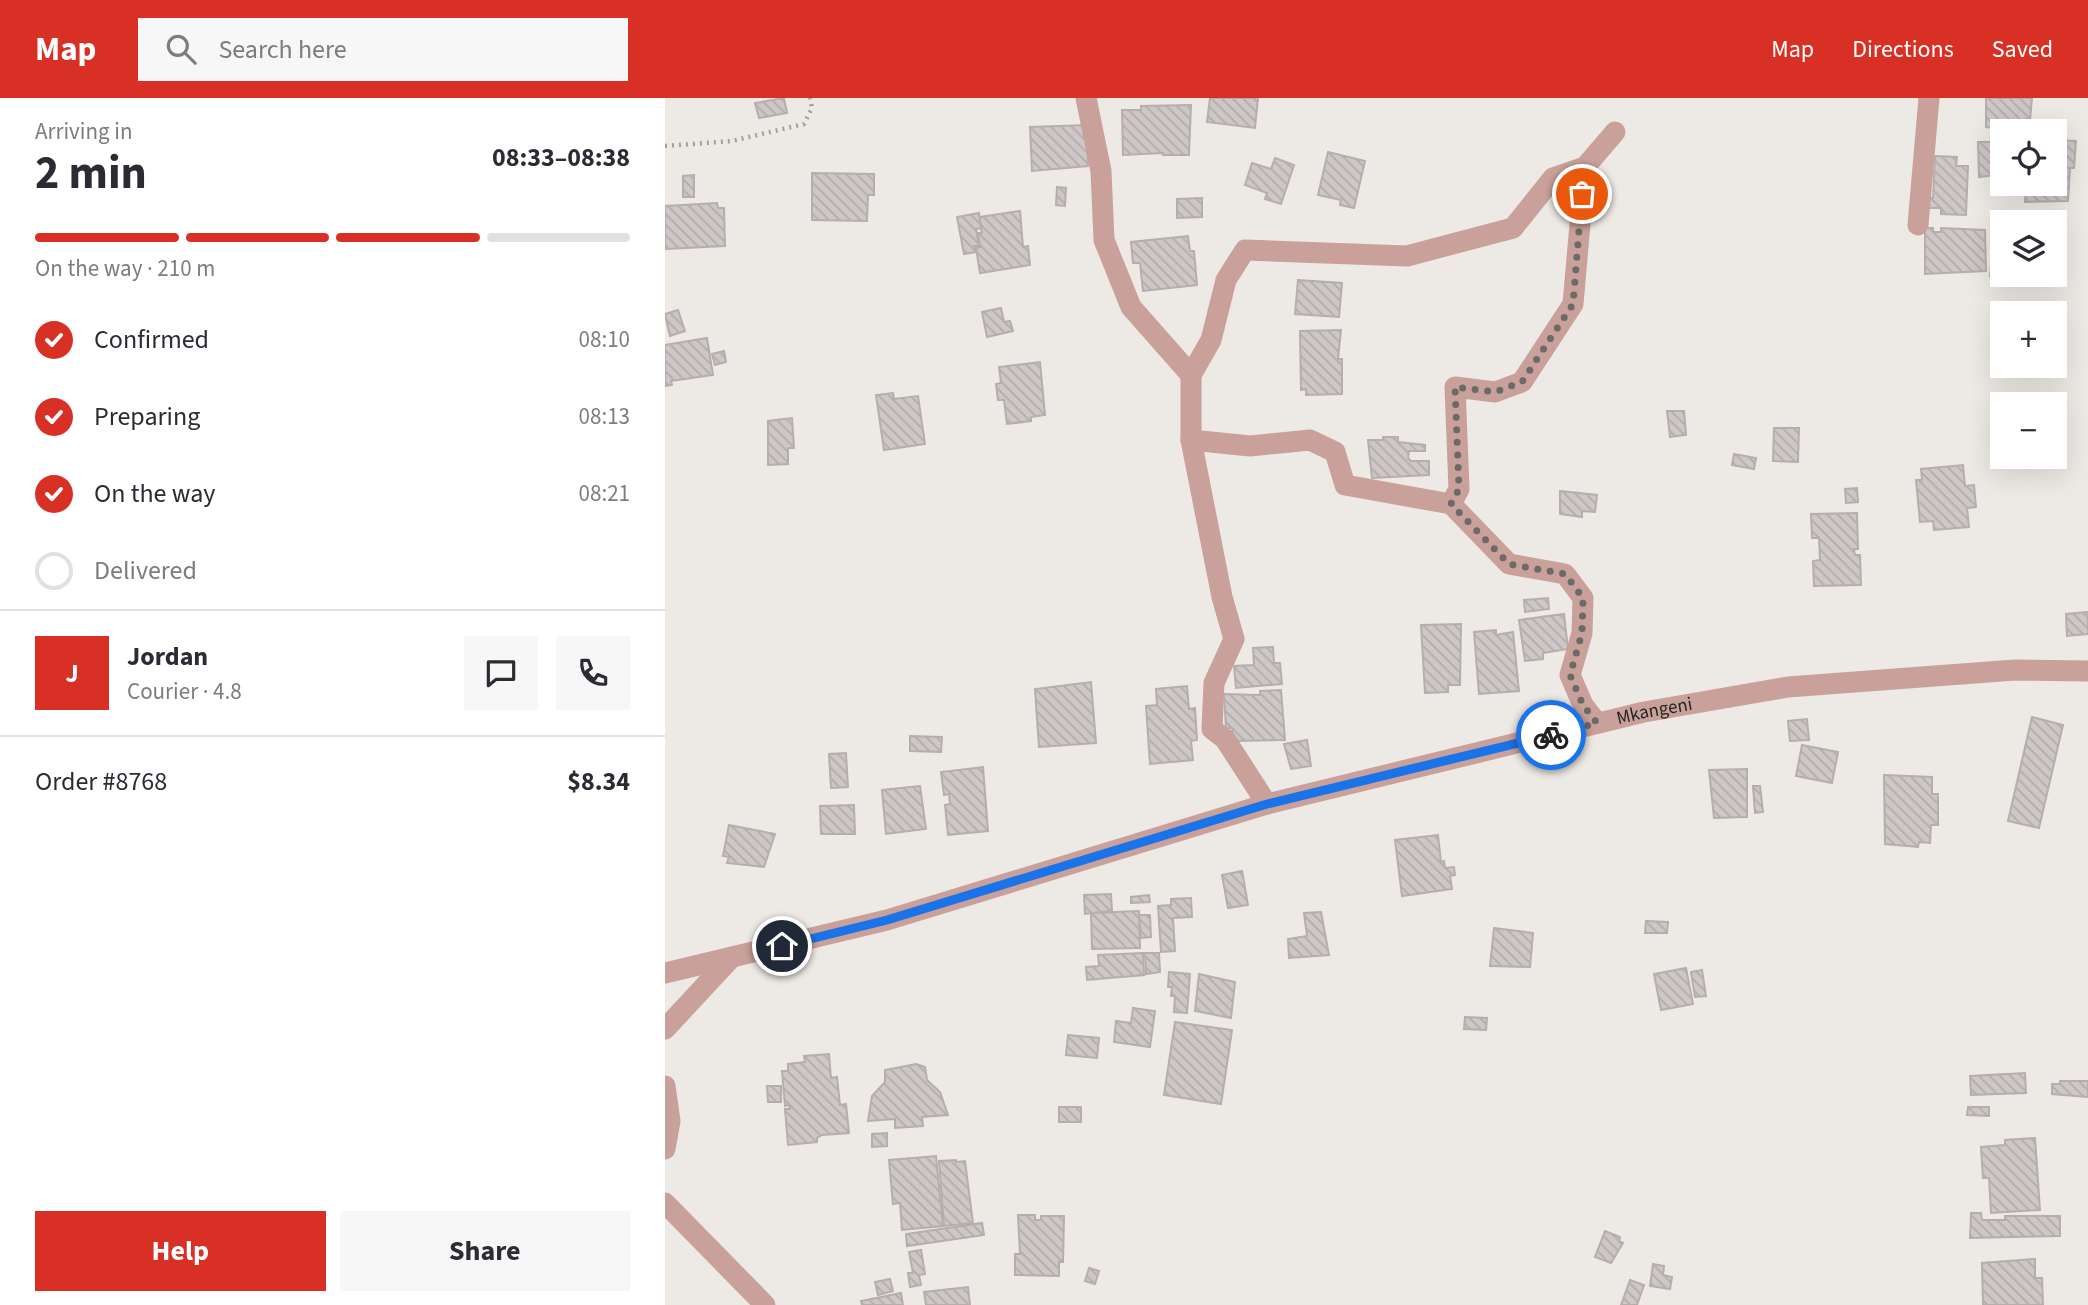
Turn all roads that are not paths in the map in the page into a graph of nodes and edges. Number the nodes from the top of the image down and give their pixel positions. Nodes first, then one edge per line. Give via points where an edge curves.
1 (1086, 98) edge
2 (1929, 98) edge
3 (1615, 132) dead end
4 (1585, 167) junction
5 (1918, 225) dead end
6 (1191, 375) junction
7 (1191, 440) junction
8 (1451, 504) junction
9 (2088, 671) edge
10 (1597, 723) junction
11 (1267, 804) junction
12 (730, 959) junction
13 (665, 973) edge
14 (665, 1028) edge
15 (665, 1086) edge
16 (665, 1149) edge
17 (665, 1203) edge
18 (765, 1305) edge

1 - 6 street via 1101,171 1104,240 1131,307
2 - 5 street
3 - 4 street
4 - 6 street via 1553,178 1513,228 1407,256 1245,250 1226,280 1211,340
4 - 8 street via 1573,304 1522,382 1495,392 1455,387 1459,489
6 - 7 street
7 - 8 street via 1250,446 1310,440 1335,452 1345,485
7 - 11 street via 1234,639 1214,682 1212,730 1225,738
8 - 10 street via 1509,564 1565,574 1583,598 1582,633 1570,675
9 - 10 street, Mkangeni via 2015,670 1788,687
10 - 11 street, Mkangeni
11 - 12 street, Mkangeni via 887,920
12 - 13 street, Mkangeni
12 - 14 street
15 - 16 street via 670,1121
17 - 18 street

